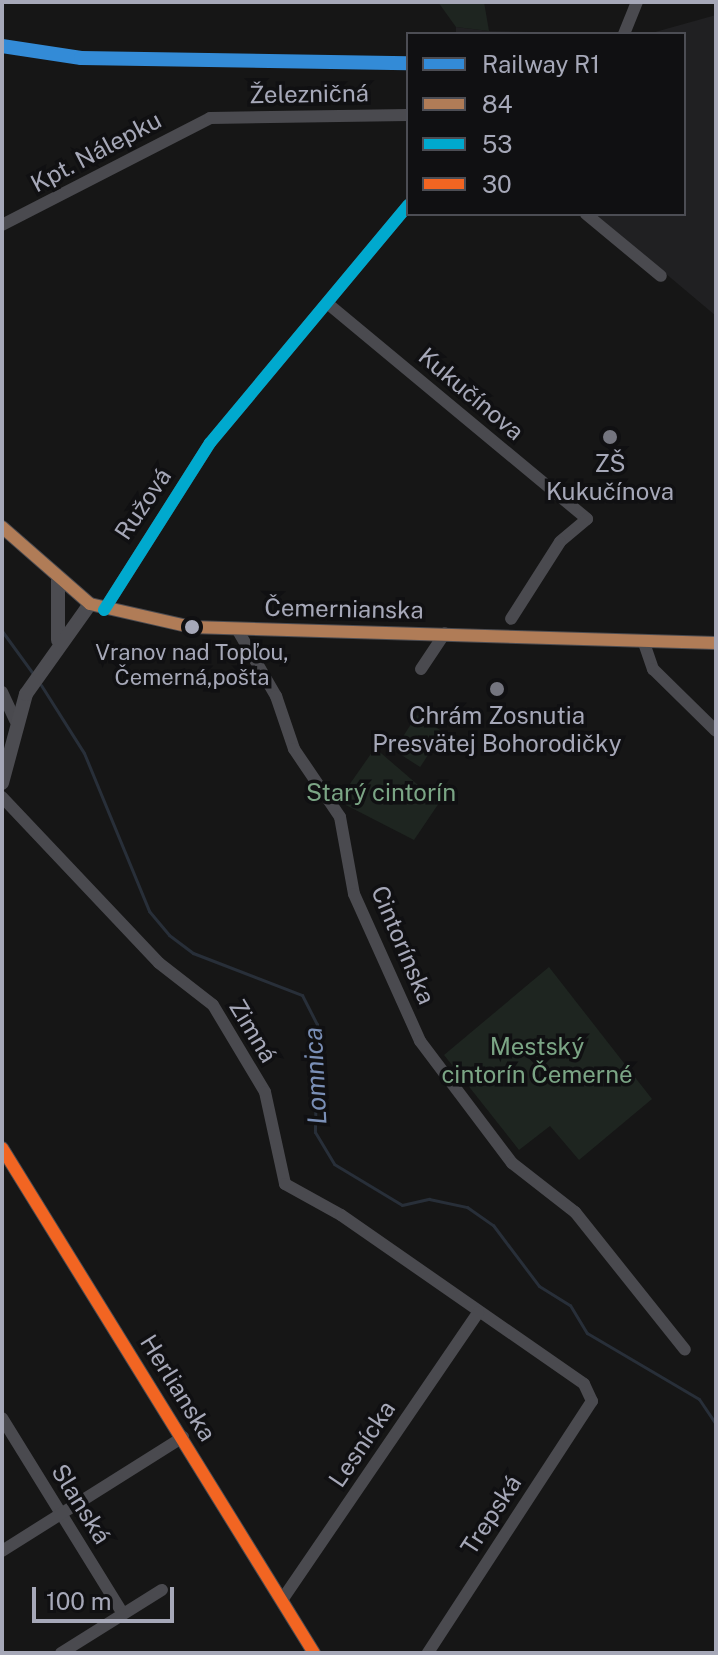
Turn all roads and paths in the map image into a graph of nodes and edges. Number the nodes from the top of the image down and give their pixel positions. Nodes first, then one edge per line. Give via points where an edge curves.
1 (637, 2) edge
2 (625, 32) edge
3 (406, 115) edge
4 (210, 118) joint
5 (406, 207) edge
6 (588, 216) edge
7 (2, 225) edge
8 (661, 276) dead end
9 (327, 303) junction
10 (2, 527) edge
11 (58, 580) junction
12 (97, 607) junction
13 (511, 619) dead end
14 (237, 629) junction
15 (445, 633) junction
16 (58, 640) junction
17 (644, 643) junction
18 (716, 643) edge
19 (421, 669) dead end
20 (2, 692) edge
21 (15, 720) junction
22 (716, 731) edge
23 (2, 783) edge
24 (2, 797) edge
25 (2, 1148) edge
26 (478, 1313) junction
27 (685, 1350) dead end
28 (592, 1401) joint
29 (2, 1418) edge
30 (183, 1437) junction
31 (62, 1515) junction
32 (2, 1551) edge
33 (162, 1590) dead end
34 (282, 1600) junction
35 (123, 1614) junction
36 (61, 1653) edge
37 (314, 1653) edge
38 (428, 1653) edge

1 - 2 street
3 - 4 street, Železničná
4 - 7 street, Kpt. Nálepku
5 - 9 street, Ružová
6 - 8 street
9 - 12 street, Ružová via 210,443
9 - 13 street, Kukučínova via 587,519 560,542
10 - 11 main road, Čemernianska
11 - 12 main road, Čemernianska
11 - 16 main road
12 - 14 main road, Čemernianska
12 - 16 main road
14 - 15 main road, Čemernianska
14 - 27 street, Cintorínska via 276,696 294,749 340,817 354,894 420,1041 512,1163 575,1212
15 - 17 main road, Čemernianska
15 - 19 street
16 - 21 main road
17 - 18 main road, Čemernianska
17 - 22 street via 653,669
20 - 21 street
21 - 23 main road
24 - 26 street, Zimná via 159,963 213,1005 265,1092 285,1184 341,1215
25 - 30 main road, Herlianska
26 - 28 street, Zimná via 584,1384
26 - 34 street, Lesnícka
28 - 38 street, Trepská
29 - 31 street, Slanská
30 - 31 street
30 - 34 main road, Herlianska
31 - 32 street
31 - 35 street, Slanská
33 - 35 street
34 - 37 main road, Herlianska
35 - 36 street

